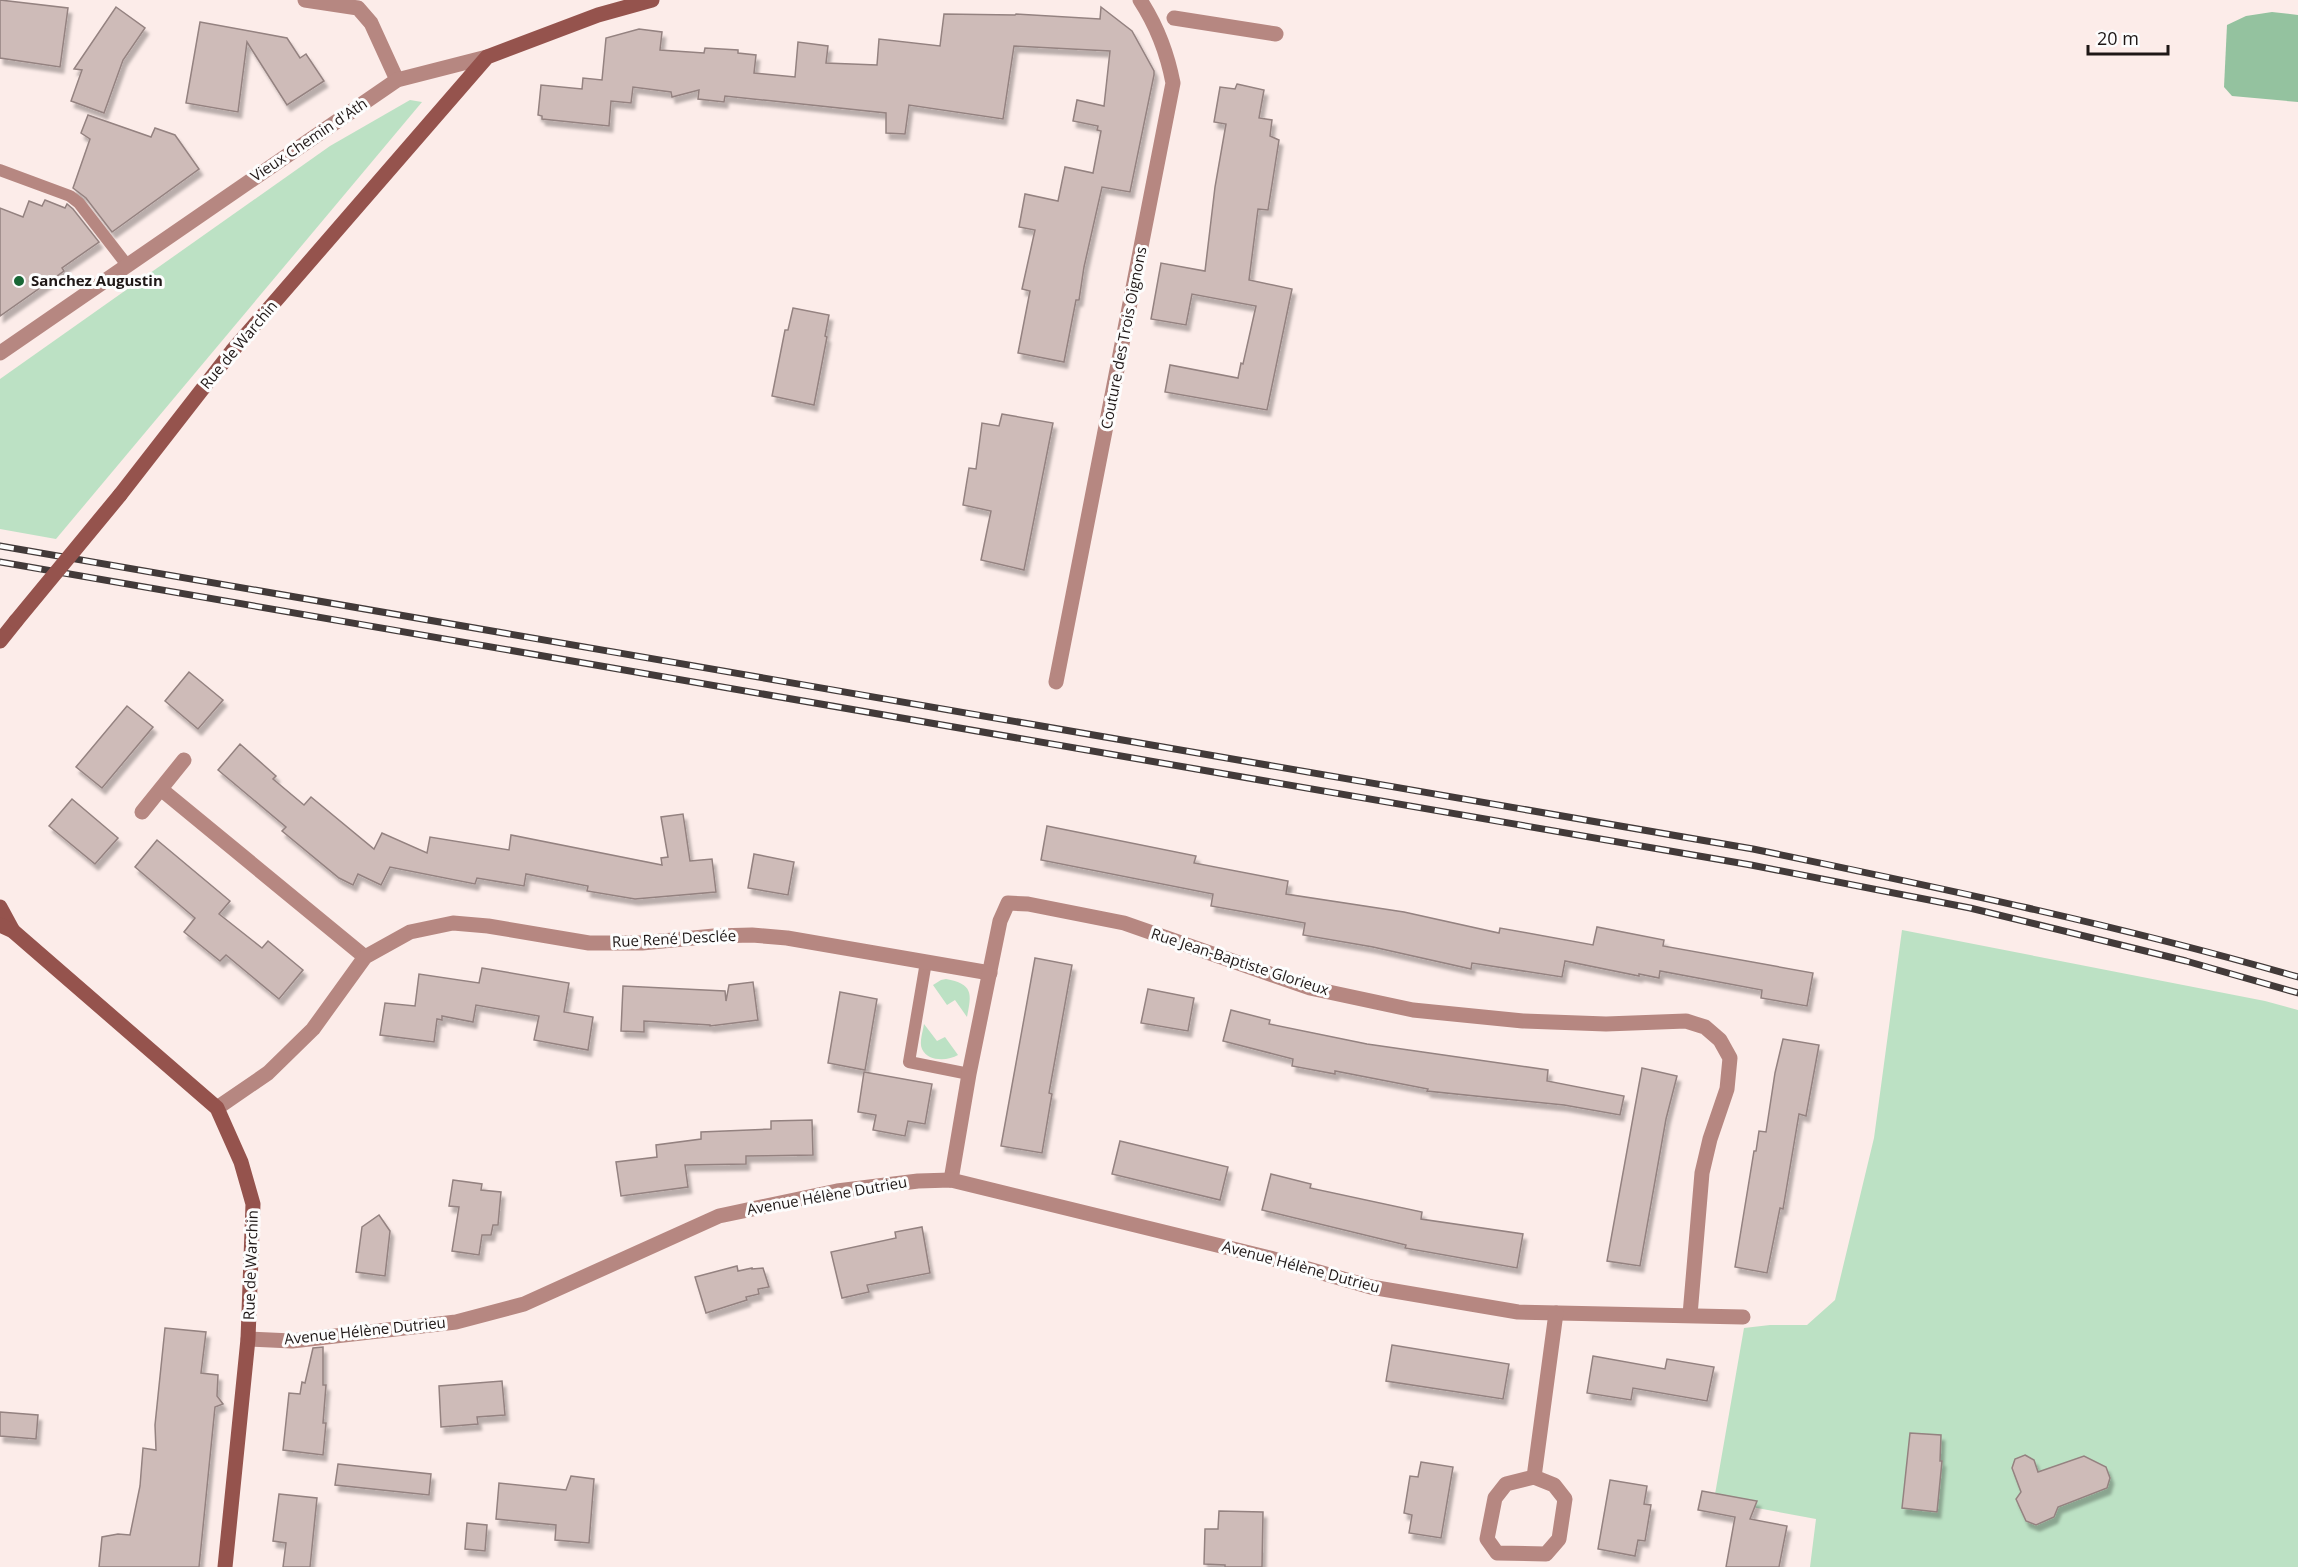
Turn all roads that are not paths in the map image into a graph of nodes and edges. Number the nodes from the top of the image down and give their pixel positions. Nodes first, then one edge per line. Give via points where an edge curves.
1 (305, 0) edge
2 (652, 0) edge
3 (1140, 0) edge
4 (1174, 18) dead end
5 (1276, 33) dead end
6 (488, 57) junction
7 (397, 80) junction
8 (0, 170) edge
9 (127, 265) junction
10 (0, 353) edge
11 (0, 641) edge
12 (1056, 682) dead end
13 (184, 760) dead end
14 (162, 790) junction
15 (142, 812) dead end
16 (0, 907) edge
17 (6, 928) edge
18 (365, 957) junction
19 (926, 962) junction
20 (990, 972) junction
21 (969, 1074) junction
22 (217, 1108) junction
23 (951, 1180) junction
24 (1556, 1313) junction
25 (1690, 1315) junction
26 (1743, 1317) dead end
27 (248, 1339) junction
28 (1534, 1477) junction
29 (225, 1567) edge

1 - 7 street via 358,8 371,23
2 - 6 street, Vieux Chemin d'Ath via 598,15
3 - 12 street, Couture des Trois Oignons via 1166,51 1173,83
4 - 5 street
6 - 7 street, Vieux Chemin d'Ath
6 - 11 street, Rue de Warchin, bridge via 232,351
7 - 9 street, Vieux Chemin d'Ath
8 - 9 lane via 70,196
9 - 10 street, Vieux Chemin d'Ath
13 - 14 street
14 - 15 street
14 - 18 street
16 - 17 street
17 - 22 street, Rue de Warchin
18 - 19 street, Rue René Desclée via 410,932 453,922 589,943 752,935
18 - 22 street, Rue René Desclée via 313,1029 268,1073
19 - 20 street, Rue René Desclée
19 - 21 lane via 909,1062
20 - 21 street, Rue Jean-Baptiste Glorieux
20 - 25 street, Rue Jean-Baptiste Glorieux via 1000,921 1008,903 1028,904 1124,923 1310,988 1413,1010 1523,1021 1686,1022 1705,1027 1730,1058 1728,1089 1702,1173
21 - 23 street, Rue Jean-Baptiste Glorieux
22 - 27 street, Rue de Warchin via 241,1162 253,1204
23 - 24 street, Avenue Hélène Dutrieu via 1270,1258 1371,1287 1518,1312
23 - 27 street, Avenue Hélène Dutrieu via 837,1191 719,1216 524,1304 456,1322 292,1341
24 - 25 street, Avenue Hélène Dutrieu
24 - 28 street
25 - 26 street, Avenue Hélène Dutrieu
27 - 29 street, Rue de Warchin
28 - 28 street via 1506,1484 1495,1498 1487,1539 1497,1553 1546,1554 1559,1539 1565,1499 1554,1485

